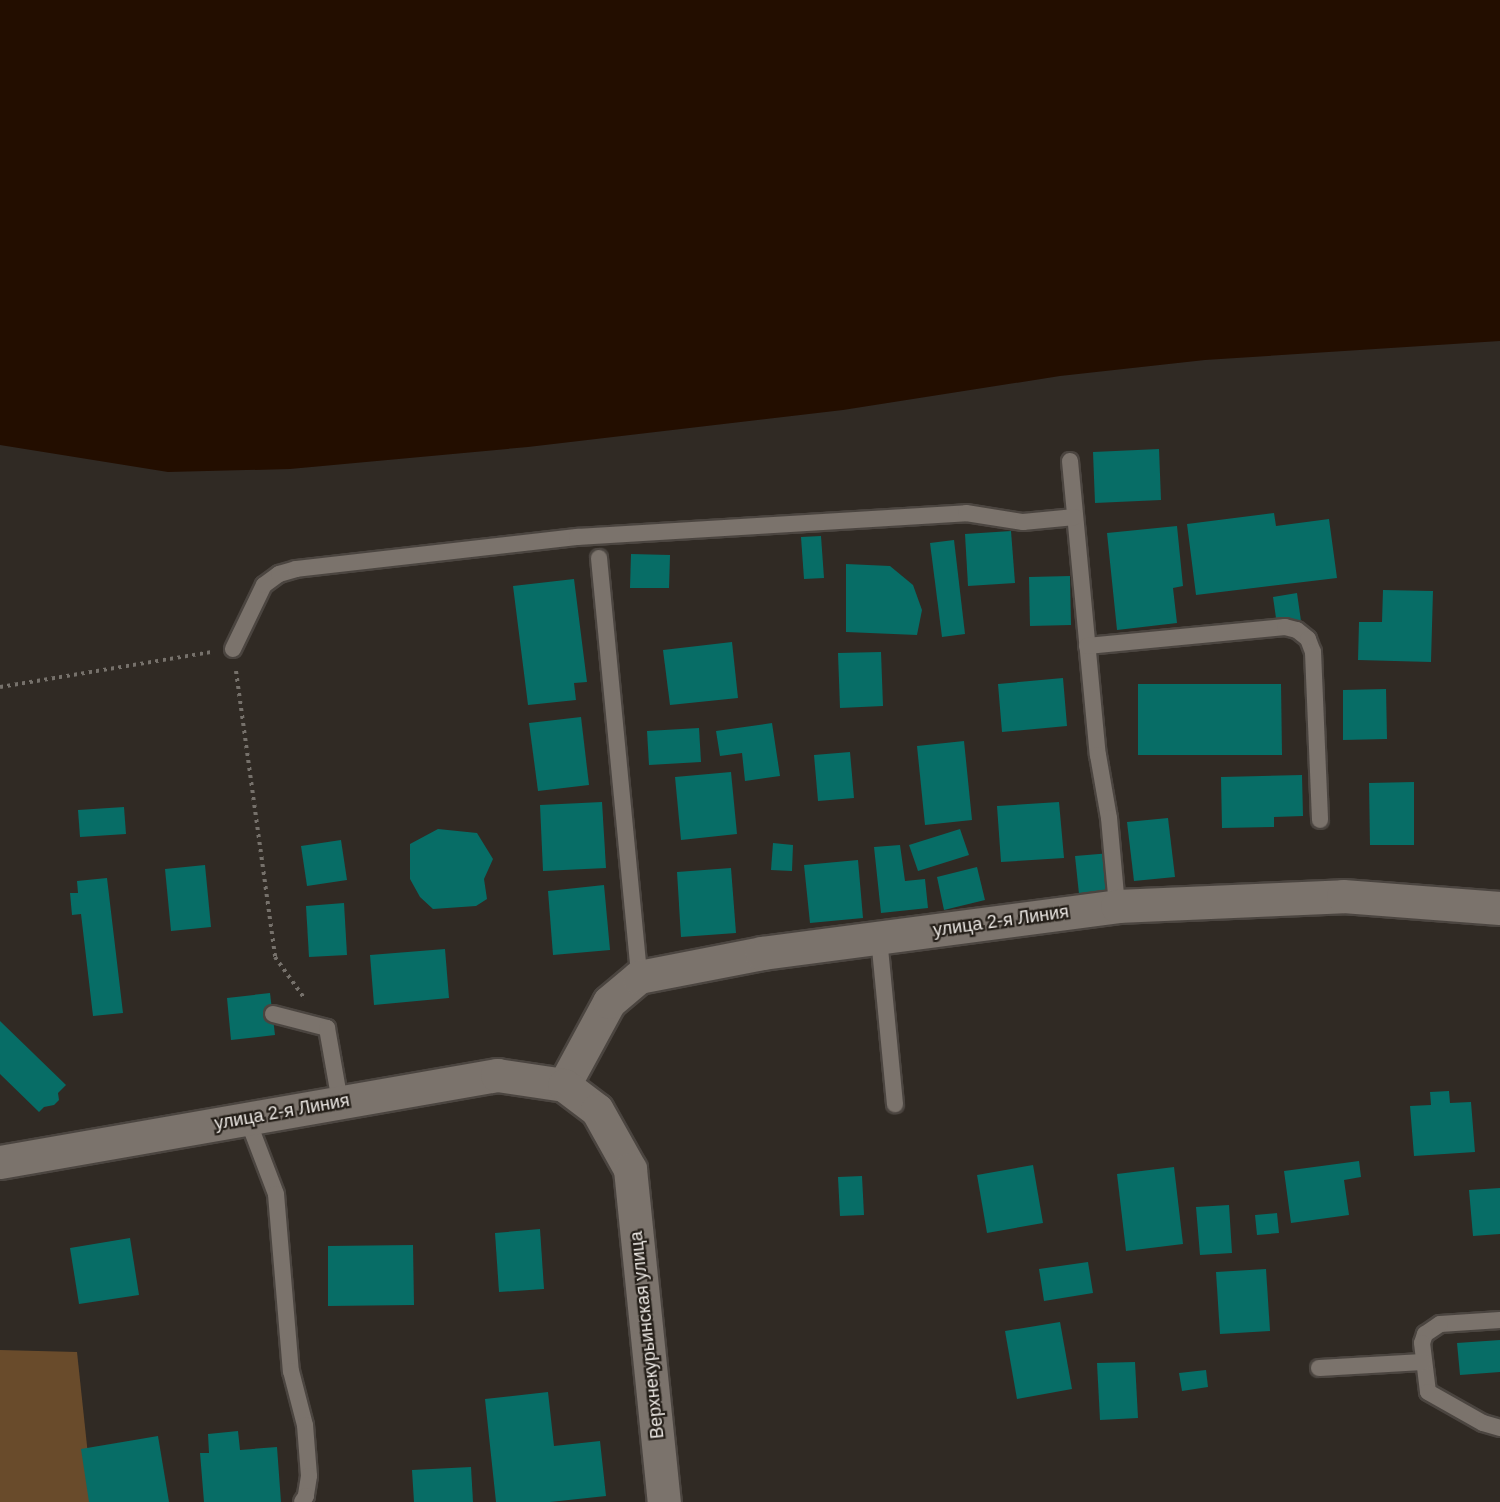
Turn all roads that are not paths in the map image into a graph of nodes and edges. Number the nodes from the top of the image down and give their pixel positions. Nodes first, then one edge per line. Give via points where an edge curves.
1 (1070, 461) dead end
2 (1075, 517) junction
3 (599, 558) dead end
4 (1087, 646) junction
5 (233, 649) road end
6 (1320, 820) dead end
7 (1117, 906) junction
8 (1500, 908) edge
9 (879, 938) junction
10 (639, 977) junction
11 (273, 1014) dead end
12 (564, 1086) junction
13 (340, 1102) junction
14 (895, 1104) dead end
15 (247, 1118) junction
16 (0, 1162) edge
17 (630, 1169) joint
18 (1500, 1320) edge
19 (1424, 1362) junction
20 (1319, 1368) dead end
21 (1500, 1428) edge
22 (302, 1502) edge
23 (664, 1502) edge

1 - 2 lane
2 - 4 lane
2 - 5 lane via 1023,522 966,513 577,537 296,569 279,574 264,585
3 - 10 lane
4 - 6 lane via 1285,627 1297,630 1308,639 1313,652
4 - 7 lane
7 - 8 street, улица 2-я Линия via 1343,896
7 - 9 street, улица 2-я Линия
9 - 10 street, улица 2-я Линия
9 - 14 lane
10 - 12 street, улица 2-я Линия via 609,1002
11 - 13 lane via 327,1028
12 - 13 street, улица 2-я Линия via 497,1075
12 - 17 street, улица 2-я Линия via 597,1110
13 - 15 street, улица 2-я Линия
15 - 16 street, улица 2-я Линия
15 - 22 lane via 276,1194 291,1371 305,1425 309,1476
17 - 23 street, Верхнекурьинская улица
18 - 19 lane via 1431,1327 1422,1343
19 - 20 lane
19 - 21 lane via 1428,1392 1483,1423

